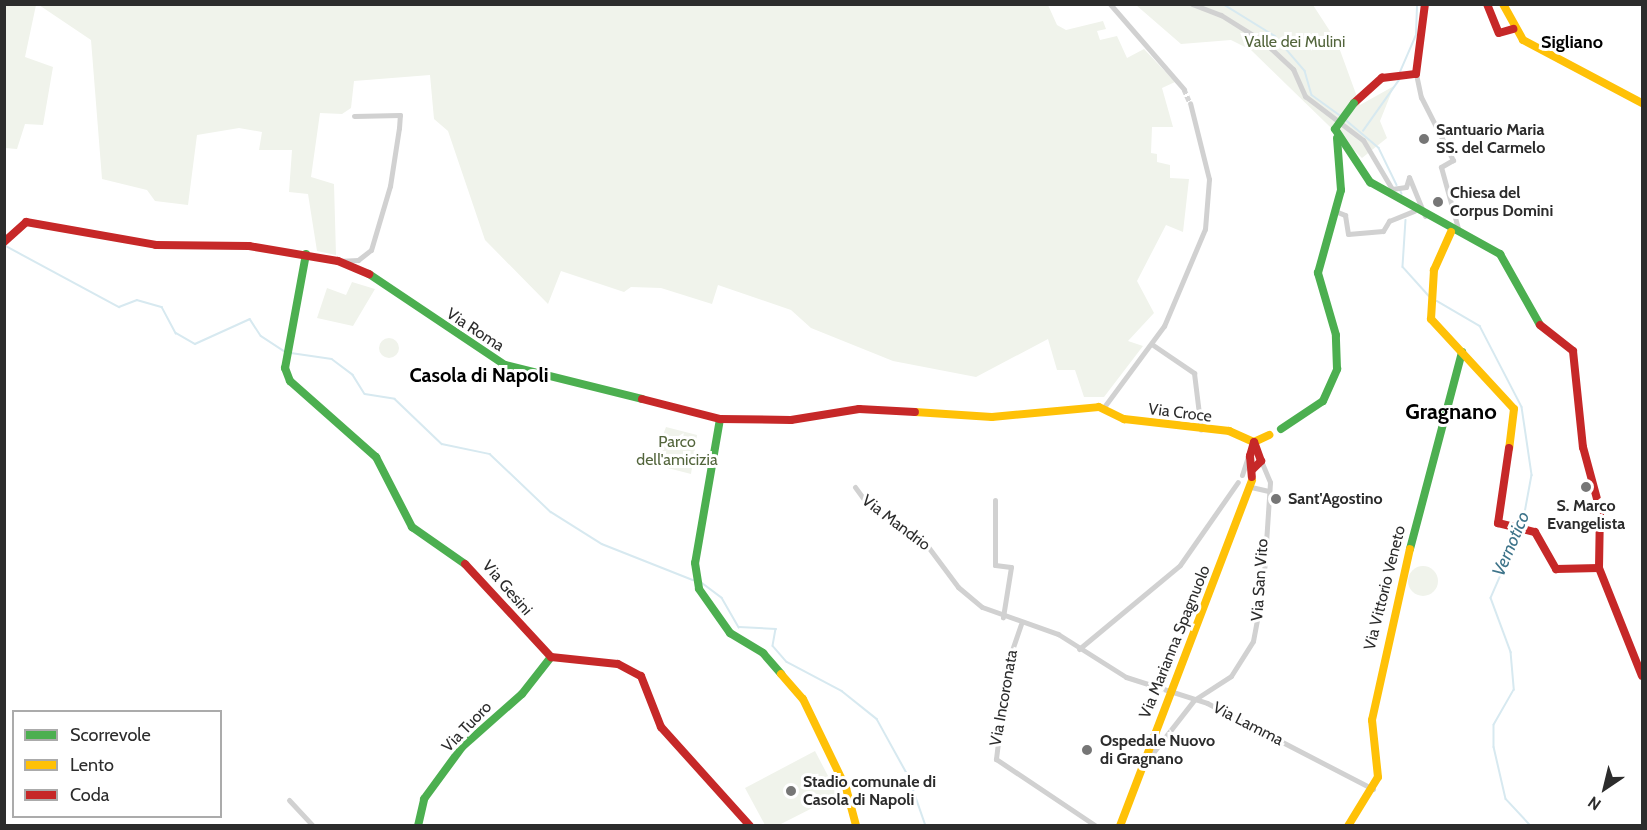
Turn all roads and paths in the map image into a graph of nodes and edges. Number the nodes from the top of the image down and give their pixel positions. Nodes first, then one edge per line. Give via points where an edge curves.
1 (1110, 4) edge
2 (1192, 4) edge
3 (1425, 4) edge
4 (1486, 4) edge
5 (1503, 4) edge
6 (1513, 29) junction
7 (1413, 75) junction
8 (1184, 89) tunnel mouth
9 (1190, 103) tunnel mouth
10 (1642, 103) edge
11 (354, 116) dead end
12 (1337, 138) junction
13 (1350, 152) junction
14 (1340, 158) junction
15 (1335, 211) junction
16 (1414, 211) junction
17 (1425, 216) junction
18 (1451, 232) junction
19 (1461, 237) junction
20 (4, 242) edge
21 (306, 254) junction
22 (338, 261) junction
23 (1153, 345) junction
24 (1462, 352) junction
25 (1104, 407) junction
26 (720, 419) junction
27 (1281, 429) dead end
28 (1201, 430) junction
29 (1269, 435) dead end
30 (1253, 446) junction
31 (1262, 461) junction
32 (1242, 475) dead end
33 (1252, 478) junction
34 (1238, 483) dead end
35 (855, 487) dead end
36 (1269, 491) junction
37 (995, 500) dead end
38 (1599, 568) junction
39 (1003, 617) junction
40 (1021, 624) junction
41 (1079, 649) junction
42 (551, 657) junction
43 (1642, 676) edge
44 (1169, 694) junction
45 (1194, 700) junction
46 (1141, 765) junction
47 (1374, 789) junction
48 (289, 800) dead end
49 (313, 825) edge
50 (418, 825) edge
51 (750, 825) edge
52 (856, 825) edge
53 (1096, 825) edge
54 (1120, 825) edge
55 (1348, 825) edge

1 - 8 street
2 - 17 street via 1221,15 1264,42 1293,69 1305,96 1363,140 1396,192 1406,187 1409,177
3 - 7 street
4 - 6 street via 1499,33
5 - 6 street
6 - 10 street via 1543,52
7 - 12 street, bridge via 1388,76 1354,103 1335,129
7 - 19 street via 1453,160 1441,167
9 - 23 street via 1199,125 1209,210 1184,284
11 - 22 street via 400,115 398,137 371,250 358,260
12 - 13 street
12 - 14 street
13 - 14 street
13 - 16 street via 1370,182
14 - 15 street
15 - 16 street via 1345,215 1348,234 1383,231 1389,221
15 - 27 street via 1318,273 1336,335 1337,369 1323,401
16 - 17 street
17 - 18 street
18 - 19 street
18 - 24 street via 1430,290 1429,304 1431,319
19 - 38 street via 1500,254 1532,318 1573,351 1583,447 1600,512
20 - 21 street, Via Roma via 26,222 156,245 236,245
21 - 22 street, Via Roma
21 - 42 street, Via Gesini via 285,368 297,390 376,457 411,527 479,574
22 - 26 street, Via Roma via 358,267 505,365
23 - 25 street
23 - 28 street via 1194,373
24 - 38 street via 1514,409 1500,525 1539,536 1546,560 1556,569
24 - 47 street, Via Vittorio Veneto via 1386,638 1372,720
25 - 26 street, Via Roma via 950,415 860,409 791,420
25 - 28 street, Via Croce via 1124,419
26 - 52 street via 696,572 699,588 730,633 763,653 803,699 846,788
28 - 30 street, Via Croce via 1229,431
29 - 30 street
30 - 31 street
30 - 32 street
30 - 33 street
31 - 33 street
31 - 36 street, Via San Vito
33 - 36 street
33 - 44 street, Via Marianna Spagnuolo
34 - 41 street via 1180,565
35 - 39 street, Via Mandrio via 870,507 926,544 958,587
36 - 45 street, Via San Vito via 1258,628 1231,676
37 - 39 street via 996,565 1011,567
38 - 43 street
39 - 40 street, Via Mandrio
40 - 41 street, Via Lamma via 1058,634
40 - 53 street, Via Incoronata via 1008,661 996,759
41 - 44 street, Via Lamma
42 - 50 street, Via Tuoro via 522,694 462,747 424,799
42 - 51 street via 618,664 641,676 661,726
44 - 45 street, Via Lamma
44 - 46 street, Via Marianna Spagnuolo
45 - 46 street, Via San Vito via 1165,743
45 - 47 street, Via Lamma
46 - 54 street, Via Marianna Spagnuolo
47 - 55 street
48 - 49 street

